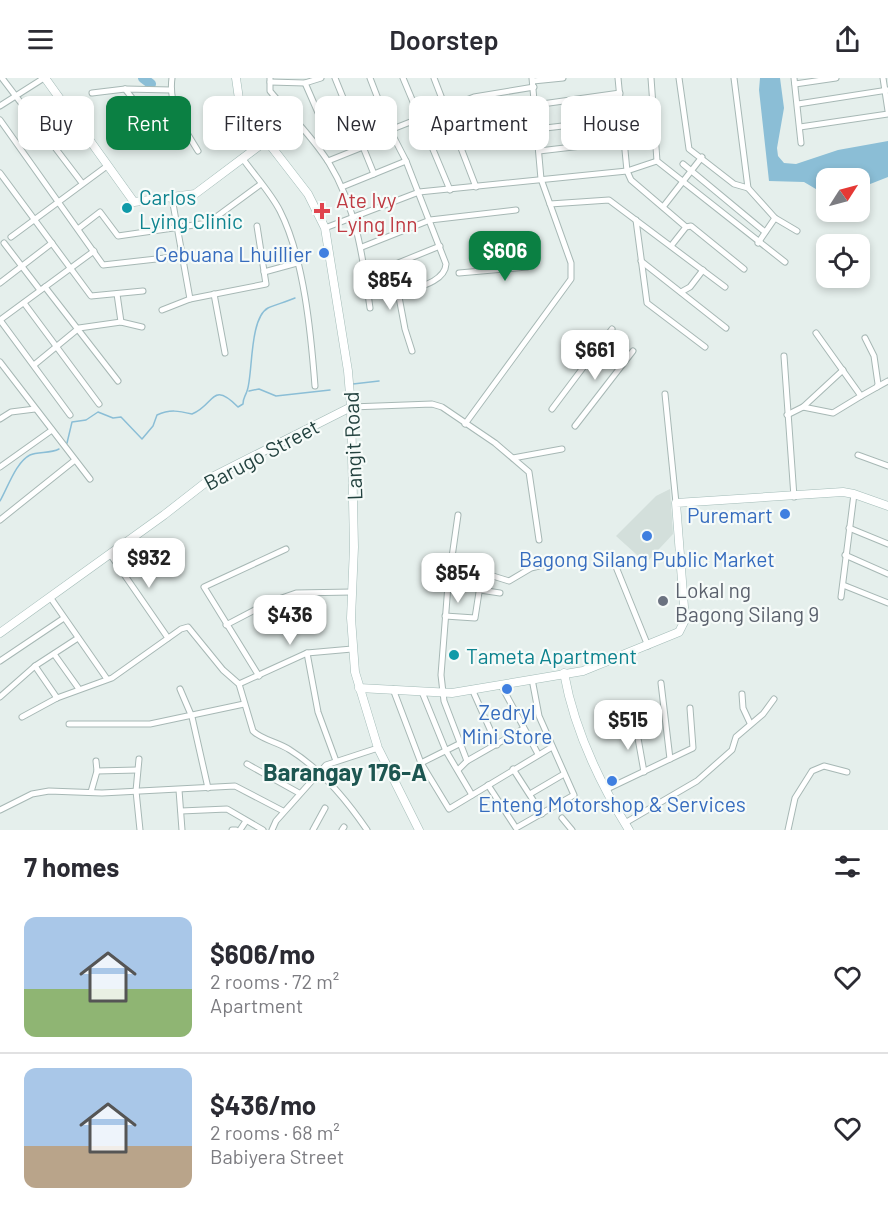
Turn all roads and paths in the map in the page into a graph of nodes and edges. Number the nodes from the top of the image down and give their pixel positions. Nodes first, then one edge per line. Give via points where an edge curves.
1 (2, 78) edge
2 (44, 78) edge
3 (172, 78) edge
4 (236, 78) edge
5 (321, 78) edge
6 (335, 78) edge
7 (370, 78) edge
8 (403, 78) edge
9 (434, 78) edge
10 (563, 78) edge
11 (618, 78) edge
12 (651, 78) edge
13 (679, 78) edge
14 (734, 78) edge
15 (836, 78) edge
16 (884, 78) edge
17 (270, 80) edge
18 (298, 81) edge
19 (794, 81) edge
20 (533, 82) edge
21 (305, 84) junction
22 (125, 89) junction
23 (171, 90) junction
24 (887, 91) edge
25 (92, 93) dead end
26 (620, 93) junction
27 (131, 96) edge
28 (173, 96) edge
29 (237, 96) edge
30 (342, 96) edge
31 (377, 96) edge
32 (411, 96) edge
33 (442, 96) edge
34 (478, 96) edge
35 (620, 96) edge
36 (16, 97) junction
37 (549, 103) edge
38 (798, 104) junction
39 (0, 106) edge
40 (315, 106) edge
41 (888, 112) edge
42 (0, 120) edge
43 (800, 127) junction
44 (191, 140) edge
45 (801, 143) dead end
46 (397, 144) edge
47 (561, 148) edge
48 (254, 150) edge
49 (275, 150) edge
50 (356, 150) edge
51 (364, 150) edge
52 (434, 150) edge
53 (462, 150) edge
54 (625, 150) edge
55 (198, 151) dead end
56 (539, 151) joint
57 (702, 157) junction
58 (243, 159) junction
59 (328, 161) junction
60 (406, 161) junction
61 (657, 161) junction
62 (683, 164) dead end
63 (107, 166) junction
64 (627, 171) junction
65 (692, 171) junction
66 (374, 174) junction
67 (1, 175) edge
68 (541, 180) junction
69 (82, 183) junction
70 (683, 183) junction
71 (261, 184) junction
72 (342, 187) junction
73 (476, 187) junction
74 (748, 188) junction
75 (450, 190) junction
76 (419, 192) junction
77 (172, 198) junction
78 (56, 202) junction
79 (550, 204) junction
80 (663, 207) junction
81 (516, 210) dead end
82 (353, 218) junction
83 (775, 218) junction
84 (34, 219) junction
85 (430, 220) junction
86 (636, 220) junction
87 (257, 226) dead end
88 (686, 227) junction
89 (178, 228) junction
90 (325, 228) junction
91 (78, 229) junction
92 (797, 231) dead end
93 (765, 232) junction
94 (11, 237) dead end
95 (4, 243) dead end
96 (52, 243) junction
97 (758, 243) junction
98 (440, 246) junction
99 (671, 246) junction
100 (362, 247) junction
101 (94, 251) junction
102 (183, 256) junction
103 (536, 261) dead end
104 (641, 261) junction
105 (784, 262) dead end
106 (297, 263) junction
107 (393, 265) junction
108 (21, 266) junction
109 (70, 269) junction
110 (744, 269) dead end
111 (703, 270) junction
112 (264, 272) junction
113 (459, 273) dead end
114 (366, 276) junction
115 (0, 283) edge
116 (725, 287) dead end
117 (42, 289) junction
118 (143, 291) dead end
119 (681, 292) junction
120 (117, 294) junction
121 (214, 294) junction
122 (399, 294) junction
123 (190, 298) junction
124 (24, 303) junction
125 (370, 308) dead end
126 (162, 310) dead end
127 (0, 320) edge
128 (121, 322) junction
129 (142, 327) dead end
130 (79, 328) junction
131 (726, 328) dead end
132 (612, 329) dead end
133 (816, 333) dead end
134 (865, 338) dead end
135 (57, 347) junction
136 (705, 347) dead end
137 (412, 351) dead end
138 (633, 351) dead end
139 (225, 353) dead end
140 (784, 356) dead end
141 (0, 362) edge
142 (34, 365) junction
143 (843, 370) junction
144 (118, 381) dead end
145 (888, 381) edge
146 (315, 386) dead end
147 (877, 387) junction
148 (665, 394) dead end
149 (861, 396) junction
150 (99, 404) dead end
151 (351, 407) junction
152 (803, 407) junction
153 (35, 409) junction
154 (552, 409) dead end
155 (70, 415) dead end
156 (787, 415) junction
157 (0, 419) edge
158 (465, 424) junction
159 (575, 426) dead end
160 (52, 430) junction
161 (562, 449) dead end
162 (858, 455) dead end
163 (513, 458) junction
164 (75, 460) junction
165 (888, 466) edge
166 (0, 467) edge
167 (90, 479) dead end
168 (854, 494) junction
169 (794, 497) junction
170 (676, 502) junction
171 (888, 506) edge
172 (458, 514) dead end
173 (0, 520) edge
174 (849, 528) junction
175 (539, 540) dead end
176 (888, 544) edge
177 (286, 549) dead end
178 (110, 554) junction
179 (845, 555) junction
180 (612, 557) dead end
181 (543, 565) dead end
182 (449, 569) junction
183 (482, 573) junction
184 (888, 574) edge
185 (843, 585) junction
186 (480, 590) junction
187 (352, 592) junction
188 (500, 593) dead end
189 (50, 597) junction
190 (841, 597) dead end
191 (888, 603) edge
192 (445, 616) junction
193 (64, 618) junction
194 (226, 626) junction
195 (0, 633) edge
196 (78, 638) junction
197 (168, 638) junction
198 (648, 646) junction
199 (352, 650) junction
200 (307, 653) junction
201 (54, 654) junction
202 (0, 661) edge
203 (35, 666) junction
204 (564, 673) junction
205 (259, 676) junction
206 (107, 679) junction
207 (532, 679) junction
208 (661, 683) dead end
209 (239, 684) junction
210 (501, 685) junction
211 (359, 688) junction
212 (79, 689) junction
213 (180, 689) dead end
214 (393, 689) junction
215 (472, 689) junction
216 (422, 692) junction
217 (442, 693) junction
218 (742, 694) dead end
219 (0, 696) edge
220 (57, 698) junction
221 (774, 699) dead end
222 (244, 704) junction
223 (690, 708) dead end
224 (22, 717) dead end
225 (192, 717) junction
226 (750, 723) junction
227 (69, 724) dead end
228 (636, 727) dead end
229 (524, 729) junction
230 (459, 744) junction
231 (497, 745) junction
232 (552, 747) junction
233 (378, 748) junction
234 (446, 750) junction
235 (538, 754) junction
236 (139, 759) dead end
237 (670, 759) junction
238 (96, 761) dead end
239 (336, 761) junction
240 (467, 761) junction
241 (247, 764) dead end
242 (421, 764) junction
243 (513, 769) junction
244 (137, 770) junction
245 (458, 770) junction
246 (97, 771) junction
247 (318, 771) junction
248 (644, 772) junction
249 (847, 772) dead end
250 (564, 774) junction
251 (488, 785) junction
252 (208, 788) junction
253 (607, 789) junction
254 (179, 790) junction
255 (136, 791) junction
256 (91, 792) junction
257 (299, 793) junction
258 (530, 794) junction
259 (472, 795) junction
260 (325, 808) dead end
261 (0, 810) edge
262 (181, 811) junction
263 (284, 811) junction
264 (542, 814) junction
265 (562, 818) dead end
266 (246, 820) junction
267 (627, 826) edge
268 (140, 830) edge
269 (182, 830) edge
270 (236, 830) edge
271 (263, 830) edge
272 (272, 830) edge
273 (313, 830) edge
274 (367, 830) edge
275 (419, 830) edge
276 (572, 830) edge
277 (788, 830) edge

1 - 36 street
2 - 36 street
2 - 63 main road
3 - 23 street
4 - 29 main road, Langit Road
5 - 21 street
6 - 30 street
7 - 31 street
8 - 32 street
9 - 33 street
10 - 20 street
11 - 26 street
12 - 61 street
13 - 57 street via 689,149
14 - 74 street
15 - 19 street
16 - 24 street
17 - 18 street
17 - 59 street via 270,91
18 - 21 street
19 - 38 street
20 - 34 street
21 - 40 street
22 - 23 street
22 - 25 street
22 - 27 street
23 - 28 street
24 - 38 street
24 - 41 street
26 - 35 street
26 - 37 street
36 - 39 street
36 - 69 street
38 - 43 street
41 - 43 street
42 - 78 street
43 - 45 street
44 - 55 street
46 - 60 street
47 - 56 street
48 - 58 main road
49 - 90 main road, Langit Road via 308,194
50 - 59 street
51 - 66 street
52 - 75 street
53 - 73 street
54 - 64 street
56 - 68 street
57 - 65 street
57 - 74 street via 734,184
58 - 71 street
58 - 77 main road via 195,194
59 - 72 street
60 - 66 street
60 - 76 street
61 - 64 street
61 - 70 street
62 - 65 street
63 - 69 street
63 - 77 main road via 134,202
64 - 68 street
64 - 80 street via 634,184
65 - 70 street
65 - 93 street
66 - 72 street
67 - 84 street
68 - 73 street
68 - 79 street
69 - 78 street
70 - 80 street
70 - 97 street
71 - 89 street via 208,223
71 - 106 street via 280,211
72 - 82 street
73 - 75 street
74 - 83 street
75 - 76 street
76 - 82 street
76 - 85 street
77 - 89 street
78 - 84 street
78 - 91 street
79 - 86 street via 604,199
79 - 158 street via 571,263 571,279
80 - 88 street
81 - 85 street
82 - 90 street
82 - 100 street
83 - 92 street
83 - 93 street
84 - 94 street
84 - 96 street
85 - 98 street
85 - 100 street
86 - 99 street
86 - 104 street
87 - 112 street
88 - 99 street
88 - 110 street via 694,227
89 - 91 street via 118,236 100,212
89 - 102 street
90 - 151 main road, Langit Road
91 - 101 street
93 - 97 street
95 - 108 street
96 - 108 street
96 - 109 street
97 - 105 street
98 - 107 street
98 - 122 street via 446,264 443,275
99 - 111 street
100 - 114 street
101 - 102 street via 103,265
101 - 109 street
102 - 123 street
103 - 113 street via 527,267
104 - 119 street
104 - 136 street via 647,303
106 - 112 street
106 - 146 street via 311,337
107 - 114 street
107 - 122 street
108 - 115 street
108 - 117 street
109 - 117 street
109 - 120 street via 91,296
111 - 116 street
111 - 119 street
112 - 121 street via 266,284
114 - 125 street
117 - 124 street
117 - 130 street
118 - 120 street
119 - 131 street
120 - 128 street
121 - 123 street
121 - 139 street
122 - 137 street
123 - 126 street
124 - 127 street
124 - 135 street
127 - 142 street
128 - 129 street
128 - 130 street
130 - 135 street
130 - 144 street
132 - 154 street
133 - 143 street
134 - 147 street via 874,356
135 - 142 street
135 - 150 street
138 - 159 street
140 - 156 street
141 - 153 street
142 - 155 street
143 - 149 street
143 - 152 street
145 - 147 street
147 - 149 street
148 - 170 street
149 - 152 street via 833,413
151 - 158 street via 432,404
151 - 178 main road, Barugo Street via 214,476
151 - 187 main road, Langit Road
152 - 156 street
153 - 157 street via 11,412
153 - 160 street
156 - 169 street
158 - 163 street
160 - 164 street
160 - 166 street
161 - 163 street
162 - 165 street
163 - 175 street via 529,472
164 - 167 street
164 - 173 street
168 - 169 main road
168 - 171 main road
168 - 174 street
169 - 170 main road
170 - 198 main road via 685,620 681,631
172 - 182 street
174 - 176 street
174 - 179 street
177 - 194 street via 204,587
178 - 189 main road, Barugo Street
178 - 197 street
179 - 184 street
179 - 185 street
180 - 198 street
181 - 183 street via 509,581
182 - 183 street
182 - 192 street
183 - 186 street
185 - 190 street
185 - 191 street
186 - 188 street
186 - 192 street via 475,618
187 - 194 street via 296,593
187 - 199 main road, Langit Road
189 - 193 street
189 - 195 main road, Barugo Street
192 - 217 street
193 - 196 street
193 - 202 street
194 - 205 street
196 - 201 street
196 - 206 street
197 - 206 street
197 - 209 street via 182,628 190,628
198 - 204 main road via 598,666
199 - 200 street
199 - 211 main road, Langit Road
200 - 205 street
200 - 239 street via 318,712
201 - 203 street
201 - 212 street
203 - 219 street
203 - 220 street
204 - 207 main road
204 - 253 main road via 581,736
205 - 209 street
206 - 212 street
207 - 210 main road
207 - 232 street via 539,716
208 - 237 street
209 - 222 street
210 - 215 main road
210 - 229 street
211 - 214 main road
211 - 233 main road, Langit Road
212 - 220 street
213 - 225 street
214 - 216 main road
214 - 242 street
215 - 217 main road
215 - 231 street
216 - 217 main road
216 - 234 street
217 - 230 street
218 - 226 street
220 - 224 street
221 - 226 street
222 - 225 street
222 - 247 street via 255,733 292,750
223 - 237 street via 694,745
225 - 227 street via 150,724
225 - 252 street
226 - 267 street via 736,737 732,750 697,781
228 - 248 street
229 - 231 street
229 - 235 street
230 - 234 street
230 - 240 street
231 - 240 street
232 - 235 street
232 - 250 street
233 - 239 street
233 - 275 main road, Langit Road
234 - 242 street
234 - 245 street
235 - 243 street
236 - 244 street
237 - 248 street
238 - 246 street
239 - 247 street
240 - 245 street
241 - 257 street
242 - 259 street via 449,809
243 - 251 street
243 - 258 street
244 - 246 street
244 - 255 street
245 - 259 street
246 - 256 street
247 - 257 street
247 - 274 street
248 - 253 street
249 - 277 street via 824,766 812,771 795,798
250 - 258 street
250 - 264 street via 574,795
251 - 259 street
251 - 264 street via 516,828
252 - 254 street
252 - 263 street via 241,787
253 - 267 main road
254 - 255 street
254 - 262 street
255 - 256 street
255 - 268 street
256 - 261 street via 40,792
257 - 263 street
258 - 264 street
260 - 273 street
262 - 266 street via 225,809
262 - 269 street
263 - 272 street
265 - 276 street
266 - 270 street
266 - 271 street

